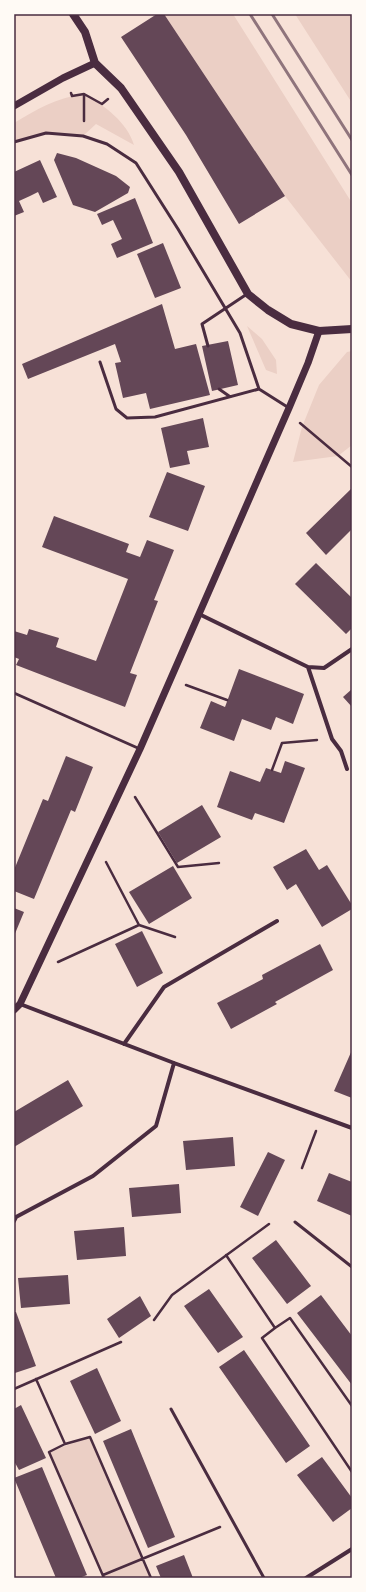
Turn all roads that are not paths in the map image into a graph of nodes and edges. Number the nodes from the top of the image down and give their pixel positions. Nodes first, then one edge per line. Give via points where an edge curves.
1 (73, 14) edge
2 (95, 63) junction
3 (14, 106) edge
4 (14, 142) edge
5 (248, 294) junction
6 (225, 307) junction
7 (352, 329) edge
8 (319, 331) junction
9 (208, 346) dead end
10 (100, 362) dead end
11 (259, 389) junction
12 (219, 390) dead end
13 (228, 396) junction
14 (289, 408) junction
15 (199, 614) junction
16 (352, 648) edge
17 (308, 667) junction
18 (14, 693) edge
19 (140, 749) junction
20 (347, 769) dead end
21 (277, 920) dead end
22 (20, 1004) junction
23 (14, 1010) edge
24 (124, 1044) junction
25 (174, 1063) junction
26 (352, 1128) edge
27 (14, 1221) edge
28 (296, 1222) dead end
29 (352, 1267) edge
30 (171, 1408) dead end
31 (352, 1549) edge
32 (264, 1578) edge
33 (306, 1578) edge

1 - 2 main road via 85,32
2 - 3 street
2 - 5 main road via 121,88 179,172
4 - 6 lane via 46,133 83,136 107,144 136,163
5 - 6 lane
5 - 8 main road via 291,324
6 - 9 lane via 202,324
6 - 11 lane via 240,333
7 - 8 main road
8 - 14 street
10 - 13 lane via 116,409 127,418 155,417
11 - 13 lane
11 - 14 lane
12 - 13 lane
14 - 15 street
15 - 17 street
15 - 19 street
16 - 17 street via 324,668
17 - 20 street via 332,739 341,751
18 - 19 lane
19 - 22 street
21 - 24 street via 164,988
22 - 23 street
22 - 24 street
24 - 25 street
25 - 26 street
25 - 27 street via 156,1126 93,1176 16,1217
28 - 29 lane
30 - 32 lane
31 - 33 street

